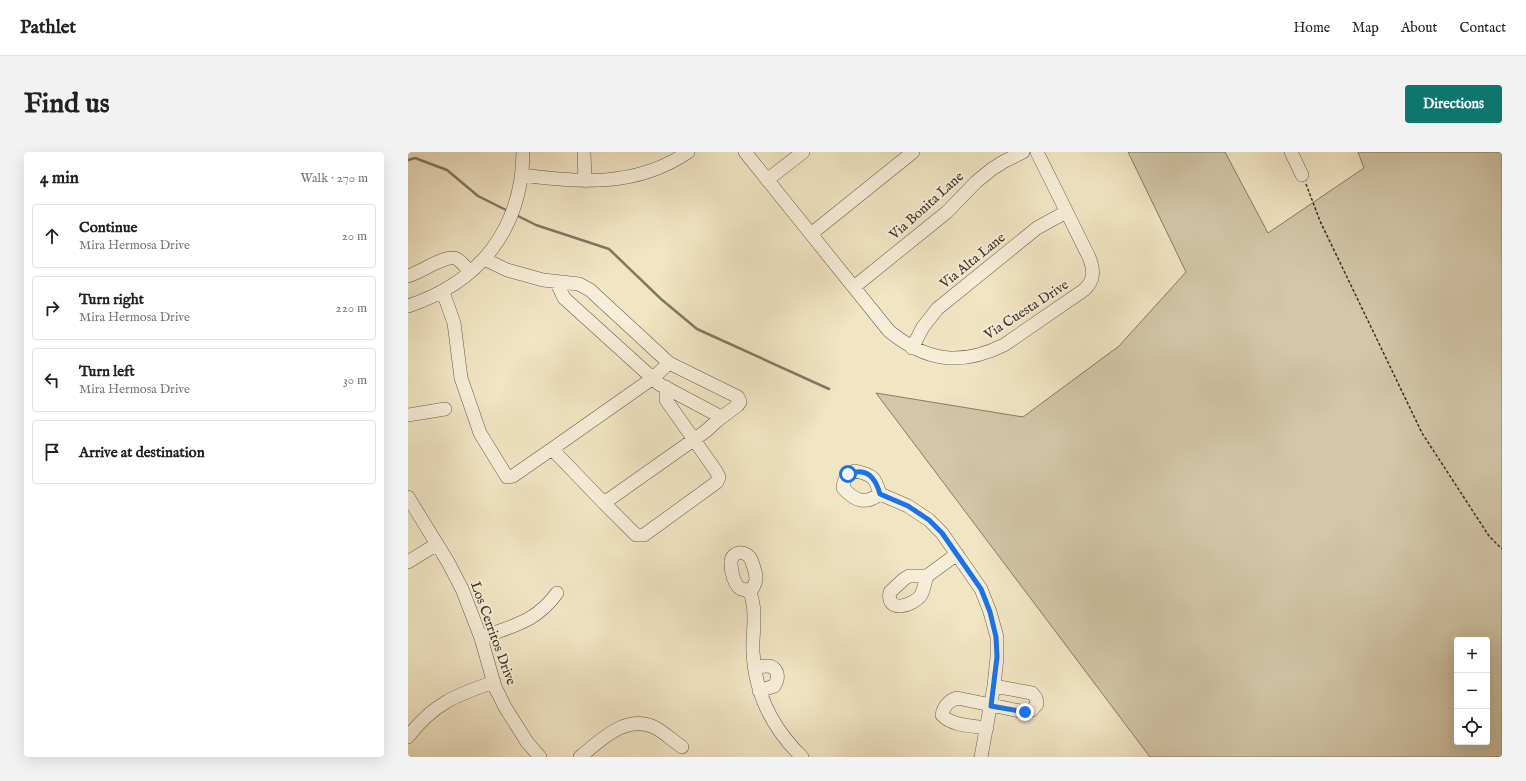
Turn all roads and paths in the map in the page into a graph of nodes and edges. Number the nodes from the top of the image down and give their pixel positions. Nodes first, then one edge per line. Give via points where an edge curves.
1 (523, 152) edge
2 (584, 152) edge
3 (688, 152) edge
4 (745, 152) edge
5 (803, 152) edge
6 (913, 152) edge
7 (1023, 152) edge
8 (1037, 152) edge
9 (1291, 152) edge
10 (522, 175) junction
11 (1302, 175) joint
12 (767, 180) junction
13 (585, 181) junction
14 (1066, 212) junction
15 (811, 234) junction
16 (484, 259) junction
17 (470, 272) junction
18 (408, 276) edge
19 (556, 281) junction
20 (854, 287) junction
21 (443, 292) junction
22 (408, 306) edge
23 (912, 348) junction
24 (669, 363) junction
25 (653, 378) junction
26 (666, 387) junction
27 (445, 409) dead end
28 (408, 415) edge
29 (721, 417) junction
30 (694, 439) junction
31 (552, 449) junction
32 (880, 494) dead end
33 (408, 497) edge
34 (604, 503) junction
35 (437, 544) junction
36 (1502, 549) edge
37 (957, 554) junction
38 (408, 562) edge
39 (927, 576) dead end
40 (557, 593) dead end
41 (750, 594) dead end
42 (481, 638) junction
43 (754, 667) junction
44 (494, 682) junction
45 (994, 686) junction
46 (759, 691) junction
47 (991, 706) junction
48 (987, 728) junction
49 (408, 737) edge
50 (682, 747) dead end
51 (540, 757) edge
52 (580, 757) edge
53 (802, 757) edge
54 (981, 757) edge

1 - 10 street
2 - 13 street
3 - 13 street via 645,173 605,181
4 - 12 street, Via Cuesta Drive
5 - 12 street
6 - 15 street
7 - 20 street, Via Bonita Lane via 1003,162 976,182 946,212
8 - 14 street, Via Cuesta Drive
9 - 11 street
10 - 13 street
10 - 16 street via 514,209 497,242
11 - 36 path via 1320,221 1422,433 1489,536
12 - 15 street, Via Cuesta Drive
14 - 23 street, Via Alta Lane via 1038,228 937,309 923,327
14 - 23 street, Via Cuesta Drive via 1092,265 1092,280 1084,290 990,352 950,358 924,354
15 - 20 street, Via Cuesta Drive
16 - 17 street
16 - 19 street via 507,270
17 - 18 street via 453,257
17 - 21 street
19 - 24 street via 579,284 590,290
19 - 25 street via 564,298
20 - 23 street, Via Cuesta Drive via 889,331
21 - 22 street
21 - 31 street via 454,323 461,378 480,433 502,471 507,476 513,476
24 - 25 street
24 - 29 street via 738,397 738,405
25 - 26 street
25 - 31 street
26 - 29 street
26 - 30 street via 666,400
27 - 28 street
29 - 30 street
30 - 34 street
30 - 34 street via 716,471 719,477 717,482 644,535 636,535
31 - 34 street
32 - 37 street via 908,506 929,520
33 - 35 street, Los Cerritos Drive
35 - 38 street
35 - 42 street, Los Cerritos Drive via 462,589
37 - 39 street
37 - 45 street via 981,589 990,612 996,637
40 - 42 street via 535,616
41 - 43 street via 755,619
42 - 44 street, Los Cerritos Drive
43 - 46 street
43 - 46 street via 773,667 778,677 774,686
44 - 49 street via 464,692 440,705 425,717
44 - 51 street, Los Cerritos Drive via 504,707
45 - 47 street
45 - 47 street via 1032,693 1037,704 1032,710 1025,712
46 - 53 street via 774,726
47 - 48 street
47 - 48 street via 957,698 950,700 942,715 952,722
48 - 54 street
50 - 52 street via 652,726 630,725 614,730

